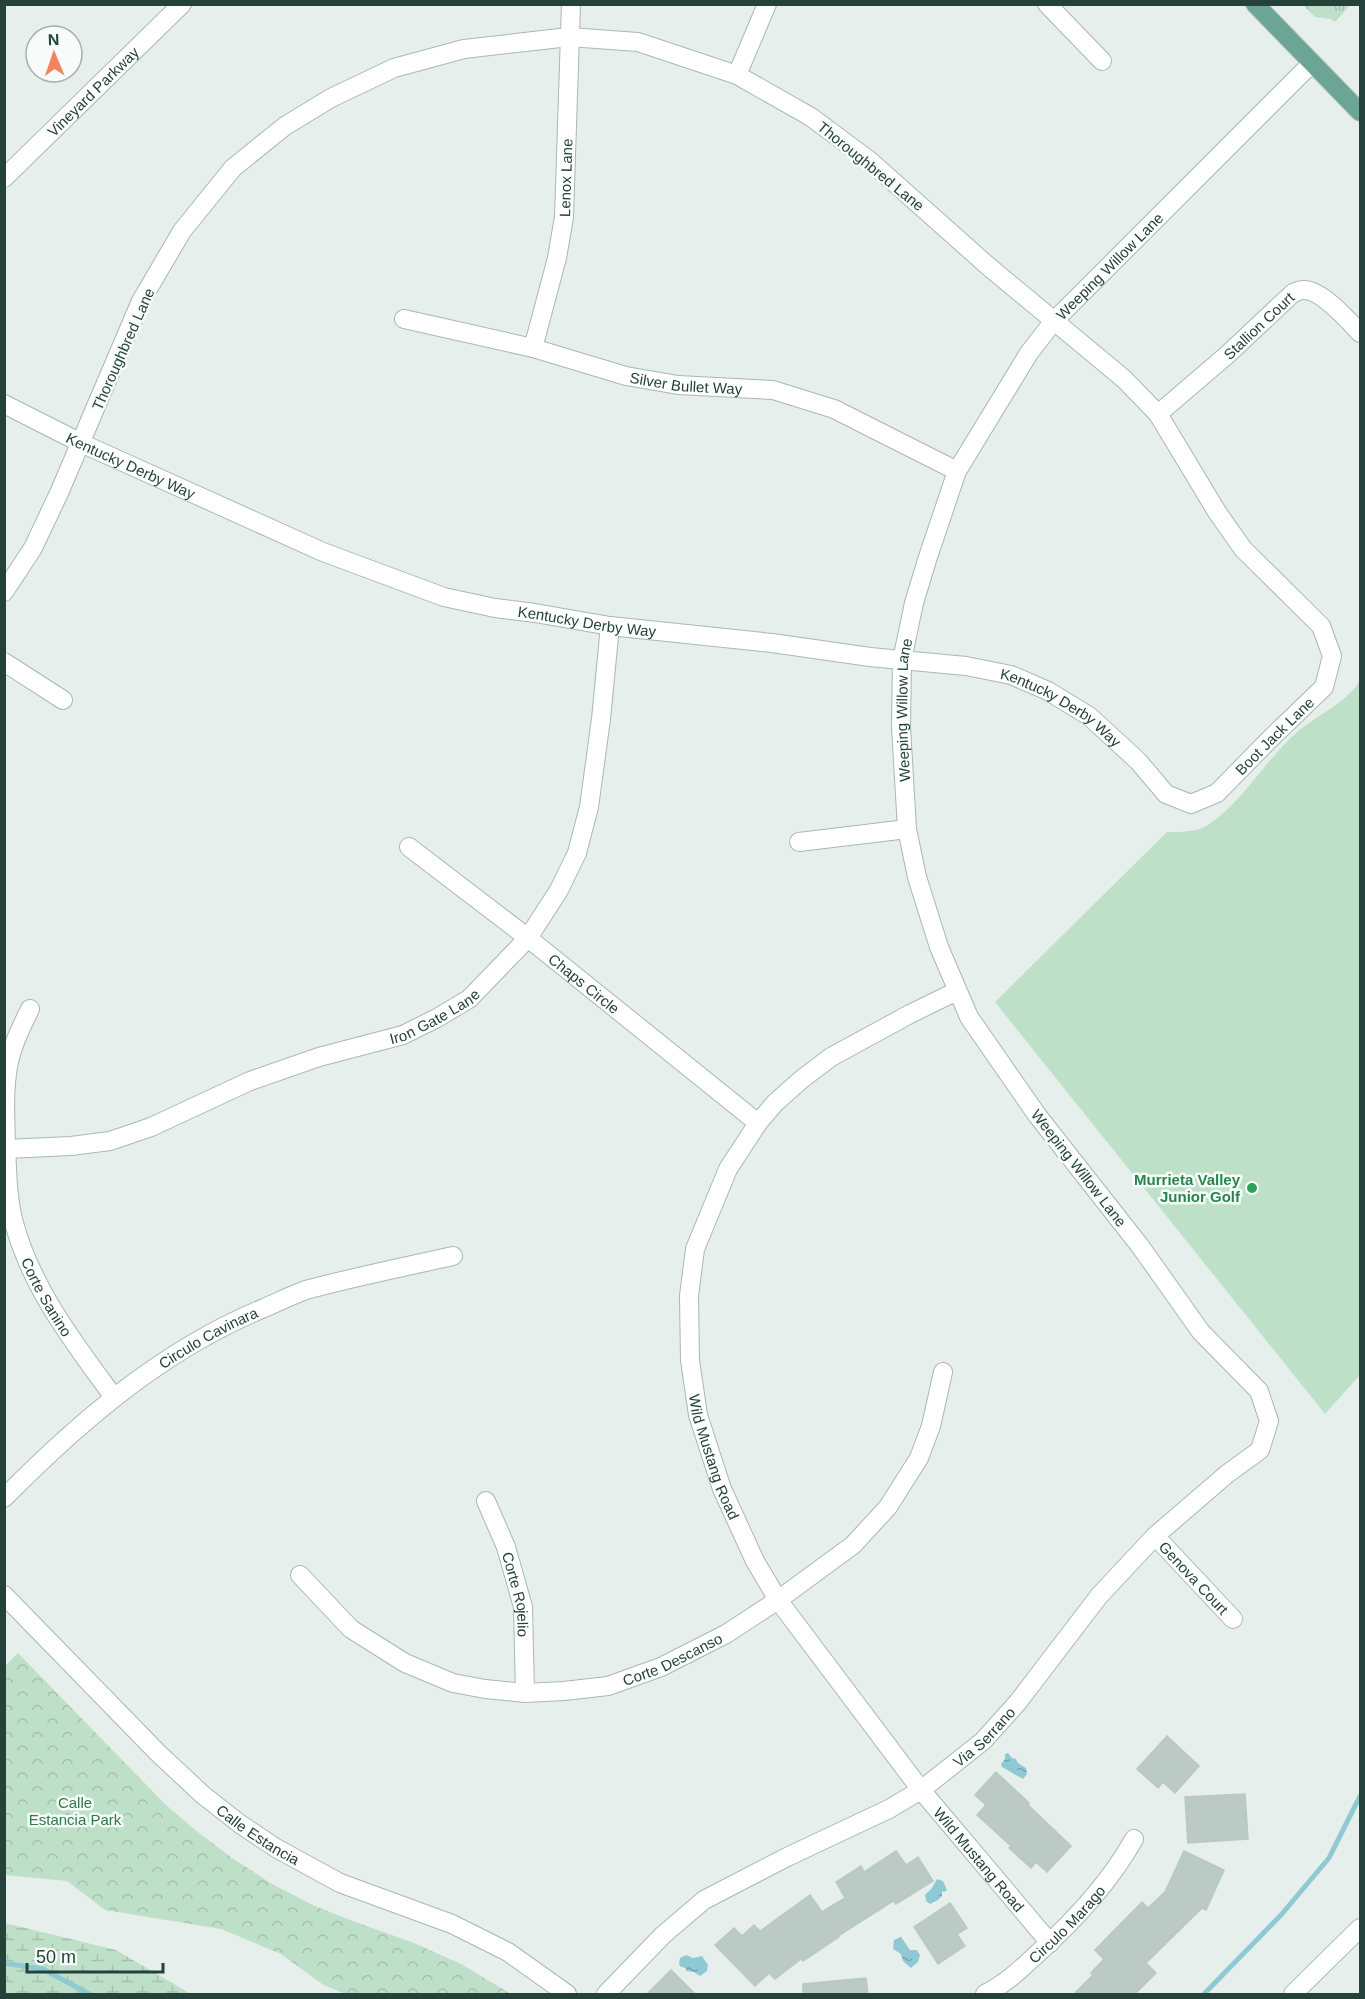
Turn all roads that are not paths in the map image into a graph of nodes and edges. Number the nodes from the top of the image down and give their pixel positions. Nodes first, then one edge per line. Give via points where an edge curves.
1 (182, 4) edge
2 (571, 4) edge
3 (767, 4) edge
4 (1047, 4) edge
5 (1255, 4) edge
6 (569, 37) junction
7 (1102, 61) dead end
8 (1312, 63) junction
9 (737, 75) junction
10 (1360, 112) edge
11 (4, 178) edge
12 (404, 319) dead end
13 (1053, 322) junction
14 (1360, 333) edge
15 (532, 348) junction
16 (4, 404) edge
17 (1158, 414) junction
18 (81, 443) junction
19 (957, 471) junction
20 (4, 592) edge
21 (610, 626) junction
22 (1321, 626) joint
23 (902, 660) junction
24 (4, 662) edge
25 (63, 700) dead end
26 (1166, 794) joint
27 (907, 830) junction
28 (799, 842) dead end
29 (410, 847) dead end
30 (528, 938) junction
31 (957, 991) junction
32 (30, 1009) dead end
33 (758, 1123) junction
34 (6, 1149) junction
35 (453, 1256) dead end
36 (943, 1372) dead end
37 (1259, 1391) joint
38 (113, 1396) junction
39 (4, 1498) edge
40 (486, 1501) dead end
41 (1155, 1536) junction
42 (300, 1575) dead end
43 (4, 1595) edge
44 (778, 1600) junction
45 (1233, 1619) dead end
46 (525, 1693) junction
47 (921, 1790) junction
48 (1134, 1839) dead end
49 (1360, 1928) edge
50 (1050, 1943) junction
51 (567, 1995) edge
52 (606, 1995) edge
53 (985, 1995) edge
54 (1293, 1995) edge

1 - 11 street, Vineyard Parkway
2 - 6 street, Lenox Lane
3 - 9 street
4 - 7 street
5 - 8 main road
6 - 9 street, Thoroughbred Lane via 638,42
6 - 15 street, Lenox Lane via 564,217
6 - 18 street, Thoroughbred Lane via 464,49 394,68 331,98 285,126 233,168 182,231 141,301
8 - 10 main road
8 - 13 street, Weeping Willow Lane
9 - 13 street, Thoroughbred Lane via 811,117 870,161
12 - 15 street, Silver Bullet Way
13 - 17 street, Thoroughbred Lane via 1124,379
13 - 19 street, Weeping Willow Lane via 1029,353
14 - 17 street, Stallion Court via 1315,292 1293,293
15 - 19 street, Silver Bullet Way via 626,376 773,390 834,409
16 - 18 street, Kentucky Derby Way
17 - 22 street, Thoroughbred Lane via 1243,549
18 - 20 street, Thoroughbred Lane via 33,548
18 - 21 street, Kentucky Derby Way via 323,552 444,597
19 - 23 street, Weeping Willow Lane via 923,570
21 - 23 street, Kentucky Derby Way
21 - 30 street, Iron Gate Lane via 602,719 589,807 577,853
22 - 26 street, Boot Jack Lane via 1332,656 1324,687 1217,793 1191,804
23 - 26 street, Kentucky Derby Way via 1011,675 1048,691 1089,716 1138,761
23 - 27 street, Weeping Willow Lane
24 - 25 street
27 - 28 street
27 - 31 street, Weeping Willow Lane via 926,907
29 - 30 street, Chaps Circle
30 - 33 street, Chaps Circle
30 - 34 street, Iron Gate Lane via 469,999 403,1035 250,1081 151,1127 110,1141
31 - 33 street, Wild Mustang Road via 831,1057 775,1103
31 - 37 street, Weeping Willow Lane via 969,1017 1036,1115 1140,1246 1201,1332
32 - 34 street, Corte Sanino via 11,1052 5,1096
33 - 44 street, Wild Mustang Road via 728,1169 695,1249 689,1296 690,1360 698,1415 722,1489 754,1561
34 - 38 street, Corte Sanino via 13,1221 23,1251 40,1289
35 - 38 street, Circulo Cavinara via 304,1291 242,1317 186,1347
36 - 44 street, Corte Descanso via 919,1458 888,1506 853,1545
37 - 41 street, Via Serrano via 1269,1421 1260,1449
38 - 39 street, Circulo Cavinara
40 - 46 street, Corte Rojelio via 506,1546 523,1607
41 - 45 street, Genova Court
41 - 47 street, Via Serrano via 1098,1596 1018,1702 983,1741
42 - 46 street, Corte Descanso via 351,1629 405,1663 453,1683
43 - 51 street, Calle Estancia via 158,1753 240,1824 340,1882 452,1924 508,1952
44 - 46 street, Corte Descanso via 726,1634 661,1667 608,1686
44 - 47 street, Wild Mustang Road
47 - 50 street, Wild Mustang Road
47 - 52 street, Via Serrano via 704,1900 663,1935
48 - 50 street, Circulo Marago via 1098,1894
49 - 54 street
50 - 53 street, Circulo Marago via 1003,1985

